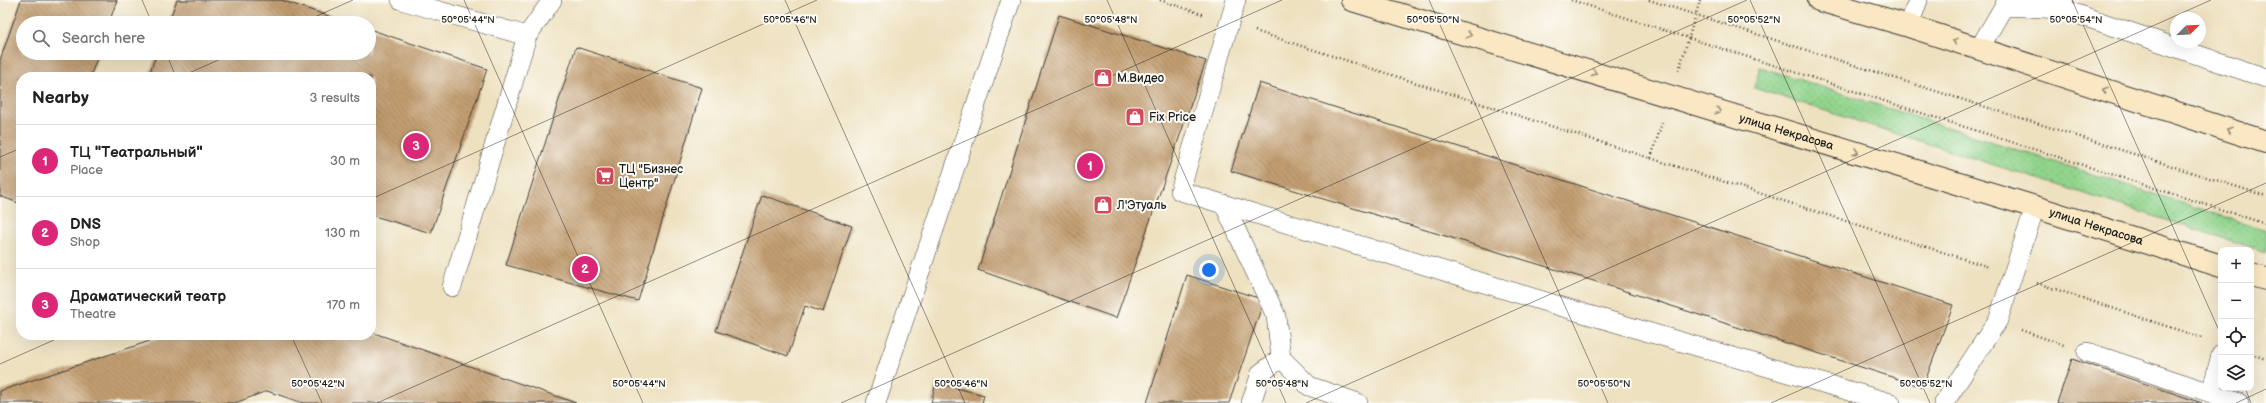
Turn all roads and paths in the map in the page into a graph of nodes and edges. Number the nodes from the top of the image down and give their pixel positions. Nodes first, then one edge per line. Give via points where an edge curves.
1 (401, 0) edge
2 (552, 0) edge
3 (1011, 0) edge
4 (1160, 0) edge
5 (1236, 0) edge
6 (1352, 0) edge
7 (1571, 0) edge
8 (1649, 0) edge
9 (1819, 0) edge
10 (1918, 0) edge
11 (2063, 5) edge
12 (1229, 22) junction
13 (1908, 26) junction
14 (527, 36) junction
15 (1980, 49) junction
16 (2266, 78) edge
17 (2266, 142) edge
18 (2266, 196) edge
19 (1224, 204) junction
20 (2035, 207) junction
21 (2266, 224) edge
22 (2218, 265) edge
23 (2014, 276) junction
24 (2254, 276) edge
25 (2266, 279) edge
26 (452, 286) dead end
27 (2014, 328) dead end
28 (2206, 339) dead end
29 (2051, 341) dead end
30 (2087, 352) dead end
31 (2254, 355) edge
32 (1281, 358) junction
33 (2266, 359) edge
34 (2218, 366) edge
35 (2211, 392) junction
36 (876, 403) edge
37 (1251, 403) edge
38 (1358, 403) edge
39 (1891, 403) edge
40 (1944, 403) edge
41 (2239, 403) edge

1 - 14 lane
2 - 14 lane
3 - 36 lane
4 - 12 path
5 - 12 lane
6 -> 20 main road, улица Некрасова
7 - 21 path
8 - 18 path
9 - 13 main road
10 - 13 lane
11 - 15 lane via 2004,6
11 - 16 lane
12 - 19 lane via 1180,191
12 - 23 path
15 -> 13 main road
14 - 26 lane
17 -> 15 main road
19 - 32 lane via 1276,316
19 - 39 lane
20 - 22 main road, улица Некрасова
20 - 23 lane
23 - 28 path
23 - 40 lane via 1998,320
24 - 25 main road
27 - 29 path
30 - 35 lane
31 - 33 path
32 - 37 lane via 1261,373
32 - 38 lane via 1309,386
34 - 35 lane
35 - 41 lane

